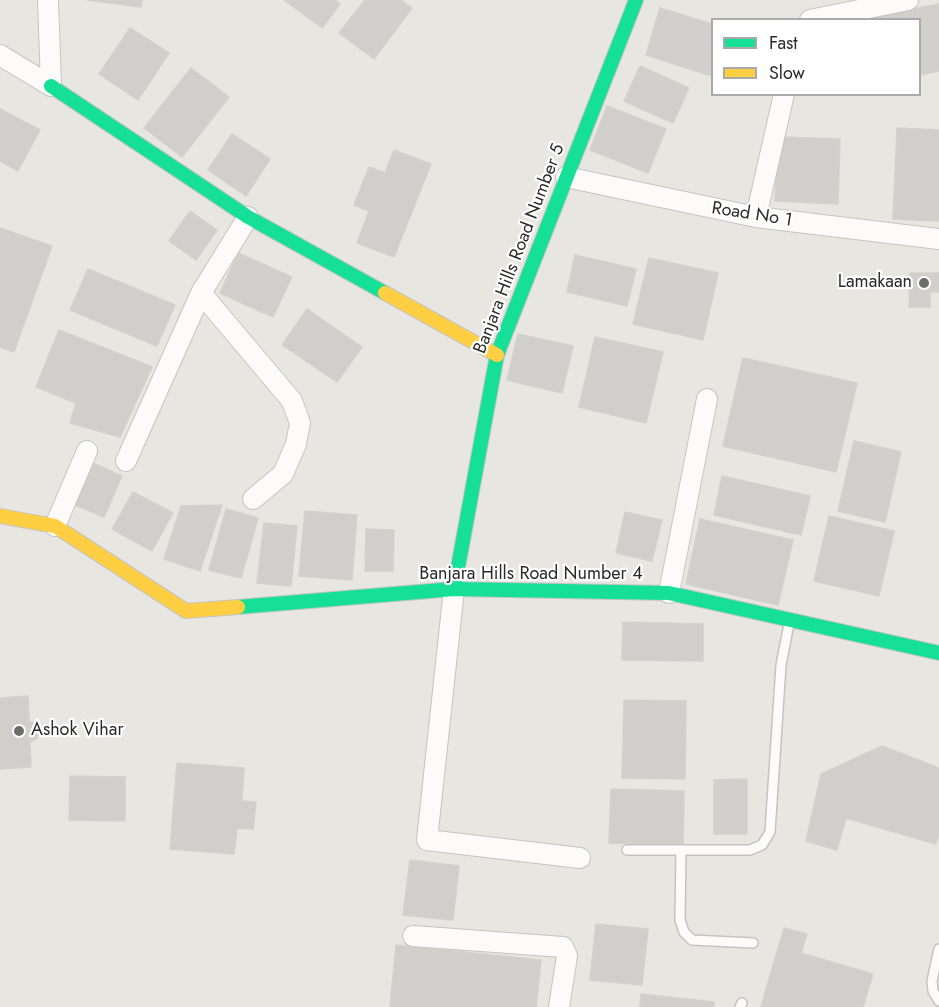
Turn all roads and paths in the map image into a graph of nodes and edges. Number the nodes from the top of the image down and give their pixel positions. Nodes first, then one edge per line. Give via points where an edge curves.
1 (48, 0) edge
2 (636, 0) edge
3 (908, 0) edge
4 (820, 18) edge
5 (0, 55) edge
6 (51, 86) junction
7 (784, 96) edge
8 (566, 177) junction
9 (248, 217) junction
10 (756, 217) junction
11 (939, 239) edge
12 (201, 293) junction
13 (497, 355) junction
14 (707, 399) dead end
15 (87, 451) dead end
16 (126, 461) dead end
17 (253, 499) dead end
18 (0, 516) edge
19 (56, 526) junction
20 (454, 589) junction
21 (669, 593) junction
22 (789, 621) junction
23 (939, 653) edge
24 (627, 850) dead end
25 (681, 850) junction
26 (580, 858) dead end
27 (413, 936) dead end
28 (753, 943) dead end
29 (939, 949) edge
30 (939, 1001) edge
31 (560, 1007) edge

1 - 6 street
2 - 8 street, Banjara Hills Road Number 5
3 - 4 street
5 - 6 street
6 - 9 street
7 - 10 street
8 - 10 street, Road No 1
8 - 13 street, Banjara Hills Road Number 5
9 - 12 street
9 - 13 street
10 - 11 street, Road No 1
12 - 16 street
12 - 17 street via 292,401 300,423 283,474
13 - 20 street, Banjara Hills Road Number 5
14 - 21 street
15 - 19 street
18 - 19 street, Banjara Hills Road Number 4
19 - 20 street, Banjara Hills Road Number 4 via 186,611
20 - 21 street, Banjara Hills Road Number 4
20 - 26 street via 427,840
21 - 22 street, Banjara Hills Road Number 4
22 - 23 street, Banjara Hills Road Number 4
22 - 25 lane via 781,665 770,832 762,845 750,850
24 - 25 lane
25 - 28 lane via 680,920 684,932 692,940
27 - 31 street via 563,947 567,956
29 - 30 lane via 932,981

